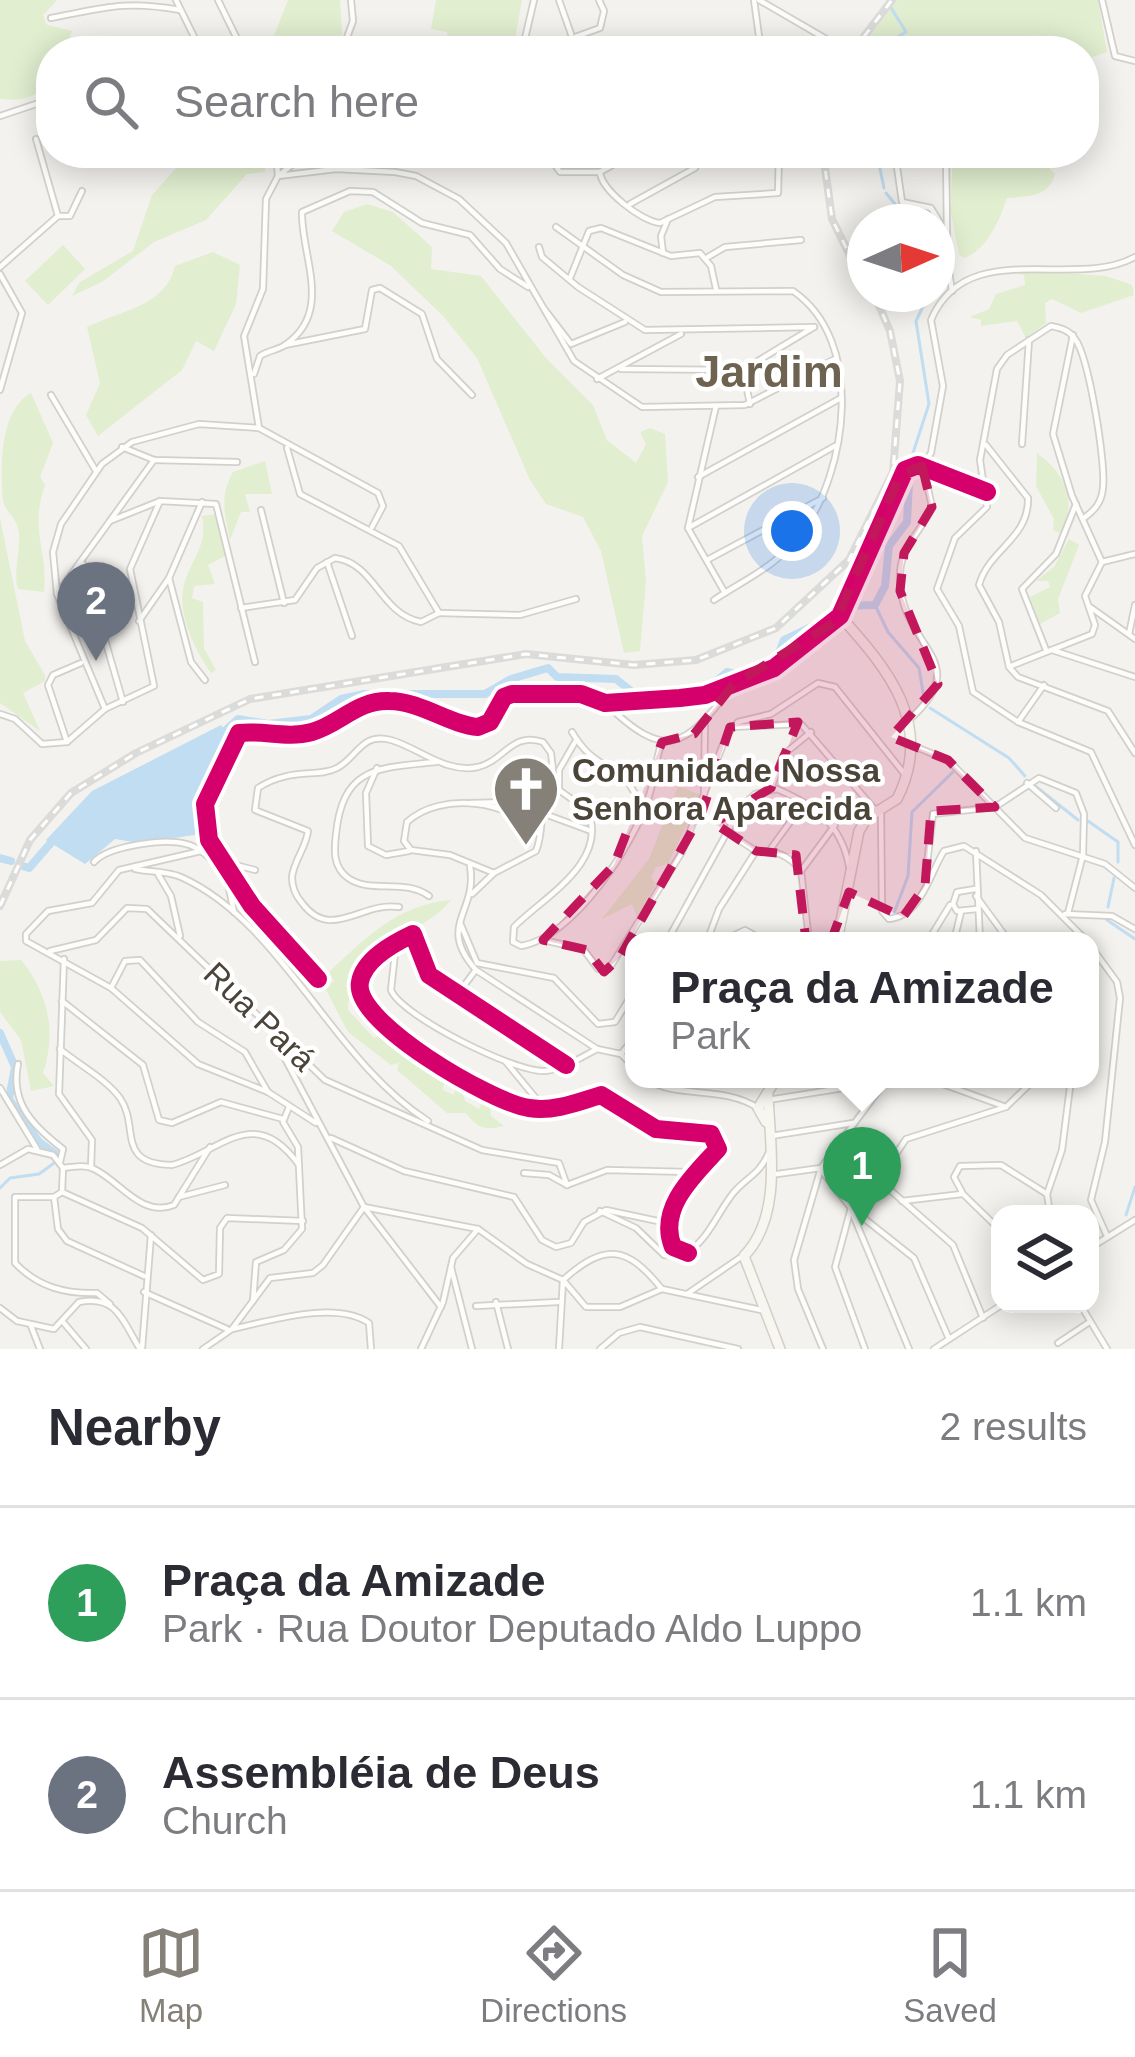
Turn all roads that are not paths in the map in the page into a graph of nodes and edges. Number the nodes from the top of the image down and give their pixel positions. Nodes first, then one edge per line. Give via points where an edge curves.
1 (176, 0) edge
2 (218, 0) edge
3 (351, 0) edge
4 (535, 0) edge
5 (559, 0) edge
6 (599, 0) edge
7 (756, 0) edge
8 (1102, 0) edge
9 (141, 1) edge
10 (180, 10) junction
11 (51, 18) dead end
12 (193, 36) edge
13 (236, 36) edge
14 (348, 36) edge
15 (526, 36) edge
16 (572, 36) edge
17 (575, 36) edge
18 (759, 36) edge
19 (817, 36) edge
20 (1135, 61) edge
21 (36, 104) edge
22 (0, 116) edge
23 (35, 139) dead end
24 (36, 142) edge
25 (44, 168) edge
26 (277, 168) edge
27 (288, 168) edge
28 (557, 168) edge
29 (606, 168) edge
30 (695, 168) dead end
31 (780, 168) edge
32 (898, 168) edge
33 (946, 168) edge
34 (599, 172) junction
35 (278, 176) junction
36 (82, 191) dead end
37 (630, 204) junction
38 (916, 204) edge
39 (947, 204) edge
40 (58, 216) junction
41 (668, 219) junction
42 (556, 227) dead end
43 (802, 240) dead end
44 (539, 247) dead end
45 (584, 247) junction
46 (663, 254) junction
47 (1135, 257) edge
48 (706, 258) junction
49 (0, 270) edge
50 (570, 278) junction
51 (528, 287) junction
52 (716, 289) junction
53 (955, 290) edge
54 (540, 307) junction
55 (937, 312) edge
56 (625, 322) junction
57 (818, 326) junction
58 (686, 332) junction
59 (1073, 335) junction
60 (1029, 340) junction
61 (285, 345) junction
62 (835, 359) junction
63 (621, 369) junction
64 (742, 370) junction
65 (254, 374) junction
66 (597, 379) junction
67 (0, 390) edge
68 (51, 395) dead end
69 (472, 395) dead end
70 (841, 398) junction
71 (750, 404) junction
72 (716, 406) junction
73 (259, 428) junction
74 (1022, 444) dead end
75 (986, 445) junction
76 (837, 446) junction
77 (122, 447) junction
78 (287, 448) junction
79 (154, 460) junction
80 (237, 462) dead end
81 (915, 466) junction
82 (96, 471) junction
83 (698, 477) junction
84 (988, 492) junction
85 (823, 498) junction
86 (160, 501) junction
87 (202, 502) junction
88 (1076, 504) junction
89 (261, 510) dead end
90 (1084, 518) junction
91 (110, 521) junction
92 (688, 528) junction
93 (370, 529) junction
94 (1135, 554) edge
95 (326, 560) junction
96 (707, 560) junction
97 (82, 561) junction
98 (1102, 562) junction
99 (170, 578) junction
100 (57, 593) junction
101 (725, 593) junction
102 (575, 599) dead end
103 (714, 600) dead end
104 (284, 603) junction
105 (1085, 603) junction
106 (1135, 605) edge
107 (241, 608) junction
108 (439, 613) junction
109 (839, 616) junction
110 (139, 621) junction
111 (1132, 636) edge
112 (352, 637) dead end
113 (1046, 650) junction
114 (83, 662) junction
115 (255, 662) dead end
116 (1009, 667) junction
117 (1135, 677) edge
118 (205, 680) dead end
119 (733, 686) junction
120 (1045, 686) junction
121 (709, 693) junction
122 (123, 702) junction
123 (618, 702) junction
124 (605, 703) junction
125 (716, 708) junction
126 (105, 709) junction
127 (615, 712) junction
128 (0, 714) edge
129 (909, 720) junction
130 (705, 721) junction
131 (1018, 722) junction
132 (732, 727) junction
133 (572, 732) dead end
134 (811, 732) junction
135 (649, 737) junction
136 (577, 739) junction
137 (67, 742) junction
138 (662, 742) junction
139 (911, 745) junction
140 (1135, 754) edge
141 (657, 755) junction
142 (438, 761) junction
143 (377, 769) junction
144 (906, 776) junction
145 (1027, 783) junction
146 (771, 789) junction
147 (559, 792) junction
148 (580, 803) junction
149 (804, 803) junction
150 (461, 806) junction
151 (704, 807) junction
152 (994, 807) junction
153 (1056, 808) dead end
154 (643, 811) junction
155 (879, 811) junction
156 (542, 814) junction
157 (574, 821) junction
158 (835, 824) junction
159 (591, 831) junction
160 (728, 833) junction
161 (540, 836) junction
162 (1135, 845) edge
163 (411, 850) junction
164 (200, 851) junction
165 (756, 851) junction
166 (769, 851) junction
167 (976, 851) junction
168 (1083, 855) junction
169 (94, 862) dead end
170 (224, 862) junction
171 (470, 866) junction
172 (132, 869) junction
173 (255, 870) dead end
174 (801, 871) junction
175 (157, 872) junction
176 (850, 872) junction
177 (225, 873) junction
178 (494, 873) junction
179 (925, 886) junction
180 (1135, 888) edge
181 (976, 893) junction
182 (429, 896) dead end
183 (470, 896) junction
184 (953, 901) junction
185 (399, 907) dead end
186 (977, 909) junction
187 (962, 910) junction
188 (234, 912) junction
189 (1066, 914) junction
190 (460, 919) junction
191 (1135, 929) edge
192 (633, 932) edge
193 (672, 932) edge
194 (710, 932) edge
195 (808, 932) edge
196 (839, 932) edge
197 (934, 932) edge
198 (956, 932) edge
199 (979, 932) edge
200 (1004, 932) edge
201 (1080, 932) edge
202 (543, 940) junction
203 (182, 941) junction
204 (397, 942) junction
205 (625, 944) edge
206 (50, 951) junction
207 (1099, 956) edge
208 (64, 958) junction
209 (1101, 958) joint
210 (476, 970) junction
211 (318, 979) dead end
212 (111, 988) junction
213 (458, 995) junction
214 (62, 1000) junction
215 (625, 1006) edge
216 (271, 1030) junction
217 (60, 1049) junction
218 (597, 1049) junction
219 (625, 1049) edge
220 (621, 1054) junction
221 (625, 1058) edge
222 (506, 1061) junction
223 (18, 1064) dead end
224 (566, 1065) junction
225 (0, 1088) edge
226 (674, 1088) edge
227 (769, 1088) edge
228 (847, 1088) edge
229 (880, 1088) edge
230 (954, 1088) edge
231 (1026, 1088) edge
232 (1070, 1088) edge
233 (268, 1092) junction
234 (765, 1101) junction
235 (289, 1107) junction
236 (1006, 1107) junction
237 (544, 1108) junction
238 (283, 1118) junction
239 (316, 1123) junction
240 (853, 1124) junction
241 (836, 1125) junction
242 (437, 1127) junction
243 (770, 1132) junction
244 (842, 1136) junction
245 (332, 1138) junction
246 (213, 1142) junction
247 (37, 1149) junction
248 (0, 1165) edge
249 (62, 1165) junction
250 (299, 1165) junction
251 (91, 1167) junction
252 (821, 1168) junction
253 (690, 1172) junction
254 (524, 1173) dead end
255 (770, 1175) junction
256 (225, 1185) dead end
257 (567, 1185) junction
258 (62, 1192) junction
259 (963, 1194) junction
260 (1047, 1194) junction
261 (55, 1197) junction
262 (179, 1197) junction
263 (902, 1201) junction
264 (1049, 1205) edge
265 (364, 1207) junction
266 (850, 1208) junction
267 (600, 1211) junction
268 (991, 1220) edge
269 (1135, 1220) edge
270 (303, 1221) junction
271 (669, 1224) junction
272 (478, 1229) junction
273 (151, 1235) junction
274 (1106, 1236) junction
275 (1099, 1241) edge
276 (688, 1252) junction
277 (743, 1256) junction
278 (450, 1264) junction
279 (144, 1276) junction
280 (563, 1280) junction
281 (662, 1289) junction
282 (144, 1292) junction
283 (687, 1294) junction
284 (153, 1297) junction
285 (254, 1301) junction
286 (496, 1302) junction
287 (558, 1302) junction
288 (144, 1303) junction
289 (110, 1304) junction
290 (441, 1306) junction
291 (476, 1306) dead end
292 (0, 1308) edge
293 (766, 1311) junction
294 (991, 1312) edge
295 (1083, 1313) edge
296 (983, 1318) junction
297 (63, 1322) junction
298 (1088, 1324) junction
299 (32, 1326) junction
300 (231, 1329) junction
301 (949, 1339) junction
302 (1058, 1342) dead end
303 (1105, 1348) edge
304 (40, 1349) edge
305 (86, 1349) edge
306 (141, 1349) edge
307 (202, 1349) edge
308 (371, 1349) edge
309 (421, 1349) edge
310 (472, 1349) edge
311 (508, 1349) edge
312 (559, 1349) edge
313 (601, 1349) edge
314 (738, 1349) edge
315 (780, 1349) edge
316 (823, 1349) edge
317 (865, 1349) edge
318 (910, 1349) edge
319 (934, 1349) edge

1 - 10 street
2 - 13 street
3 - 14 street
4 - 15 street
5 - 16 street
6 - 17 street via 600,28
7 - 18 street
7 - 19 street
8 - 20 street via 1115,56
9 - 10 street
9 - 11 street
10 - 12 street
21 - 22 street
23 - 24 street
25 - 40 street
26 - 35 street
27 - 35 street
28 - 34 street
29 - 34 street
30 - 37 street
31 - 41 street via 774,196 715,197
32 - 38 street via 901,200
33 - 39 street
34 - 37 street via 604,187
35 - 51 street via 336,169 416,176 495,228
35 - 65 street via 266,200 263,289 244,336
36 - 40 street via 70,216
37 - 41 street via 650,222
40 - 49 street
41 - 46 street
42 - 45 street
43 - 48 street via 725,247
44 - 50 street
45 - 46 street via 589,230 601,228
45 - 50 street
45 - 52 street via 646,287
46 - 48 street
47 - 53 street via 1103,266 1020,267
48 - 52 street
49 - 67 street via 21,322
50 - 56 street
51 - 54 street
51 - 61 street via 470,235 422,223 358,189 302,212 312,301
52 - 57 street via 787,289 808,304
54 - 56 street via 571,344
54 - 66 street via 574,361
55 - 81 street via 931,320 943,386 935,435
56 - 58 street
57 - 58 street
57 - 62 street
57 - 64 street
58 - 63 street
59 - 60 street via 1051,326
59 - 88 street via 1053,434
59 - 90 street via 1104,485
60 - 74 street
60 - 75 street via 997,369
61 - 65 street via 260,356
61 - 69 street via 365,329 372,290 380,288 422,314 437,359
62 - 70 street
62 - 71 street
63 - 64 street
63 - 66 street
64 - 71 street
65 - 73 street
66 - 72 street via 642,406
68 - 82 street
70 - 76 street
70 - 83 street
71 - 72 street
72 - 83 street
73 - 77 street via 199,424
73 - 78 street
75 - 84 street via 980,468
75 - 116 street via 1028,498 1028,519 979,585 999,622
76 - 85 street
76 - 92 street
77 - 79 street
77 - 82 street
78 - 93 street via 301,494
78 - 93 street via 378,493 383,506
79 - 80 street
79 - 91 street
81 - 84 street
81 - 109 street
81 - 129 street via 932,507 904,553 900,591 938,684
82 - 100 street via 56,537
83 - 92 street
84 - 131 street via 986,510 955,538 937,589 959,626 973,692
85 - 96 street
85 - 101 street via 786,552
86 - 87 street
86 - 91 street
86 - 110 street via 130,569
87 - 99 street
87 - 107 street via 219,508
88 - 90 street
88 - 113 street via 1056,554 1022,589
89 - 104 street
90 - 98 street
91 - 97 street
92 - 96 street
93 - 108 street via 408,556
94 - 98 street
95 - 104 street via 305,591
95 - 108 street via 354,564 400,616 421,622
95 - 112 street
96 - 101 street
97 - 100 street
97 - 122 street
98 - 105 street
99 - 110 street
99 - 118 street via 191,662
100 - 114 street
101 - 103 street
102 - 108 street via 520,615
104 - 107 street
105 - 111 street
105 - 113 street via 1092,634
106 - 111 street
107 - 115 street
109 - 119 street via 784,662
109 - 129 street via 894,680
110 - 122 street via 155,684
113 - 116 street
113 - 117 street
114 - 126 street
114 - 137 street via 48,685
116 - 120 street
119 - 121 street
119 - 125 street
120 - 131 street
120 - 140 street via 1108,711
121 - 123 street
121 - 125 street
122 - 126 street
123 - 124 street
123 - 127 street
124 - 127 street
124 - 170 street via 581,694 506,695 478,727 386,701 315,731 238,734 205,804 209,840
125 - 130 street
126 - 137 street
127 - 135 street
128 - 137 street via 42,744
129 - 139 street
130 - 138 street via 686,740
130 - 151 street
131 - 162 street via 1091,752
132 - 134 street via 795,722
132 - 144 street via 828,683
132 - 151 street
133 - 136 street
134 - 146 street via 783,755
134 - 155 street
135 - 138 street
135 - 141 street
136 - 147 street via 560,770
136 - 154 street via 595,761 628,777
138 - 141 street
139 - 144 street
139 - 152 street via 949,760
141 - 154 street
142 - 143 street
142 - 147 street via 475,768 536,739 551,753
142 - 185 street via 372,740 335,769 287,773 253,795 261,814 308,831 292,874 310,914 334,922
143 - 163 street via 366,793 368,846 386,856
143 - 182 street via 341,800 335,860 356,882
144 - 155 street via 897,800
145 - 152 street
145 - 153 street
145 - 168 street via 1046,778 1080,797
146 - 149 street
146 - 160 street via 747,799
147 - 148 street
148 - 157 street
148 - 159 street
149 - 158 street
149 - 166 street
150 - 156 street via 502,801
150 - 161 street via 512,812
150 - 163 street via 437,805 410,820 404,841
151 - 192 street
152 - 168 street via 1025,838
152 - 179 street via 933,814
154 - 202 street via 578,913
155 - 176 street via 859,831
155 - 179 street via 884,915 903,917
156 - 157 street
156 - 161 street
157 - 159 street
158 - 174 street
158 - 176 street
159 - 202 street via 557,896 513,932 521,946
160 - 165 street
160 - 193 street
161 - 178 street via 530,858
163 - 171 street
164 - 169 street via 179,842 116,846
164 - 172 street
164 - 177 street
165 - 166 street
165 - 194 street
166 - 174 street
167 - 179 street via 950,847
167 - 181 street
167 - 189 street
168 - 180 street
168 - 189 street
170 - 173 street
170 - 177 street
170 - 211 street
171 - 178 street
171 - 183 street
172 - 175 street
172 - 206 street via 113,874 92,903 42,915 26,941
174 - 195 street
175 - 188 street via 177,875
175 - 203 street
176 - 196 street
177 - 188 street
178 - 183 street
181 - 184 street via 962,890
181 - 186 street
181 - 200 street
183 - 190 street
184 - 187 street
184 - 197 street
186 - 187 street
186 - 199 street
187 - 198 street
188 - 242 street via 380,1084
189 - 191 street via 1112,916
189 - 201 street
190 - 210 street via 458,943
190 - 215 street via 477,962 554,978 598,1024 615,1022
202 - 205 street via 576,946 598,969 609,969
203 - 206 street, Rua Pará via 147,909 132,906 96,940
203 - 216 street, Rua Pará
204 - 213 street via 413,934 421,965
204 - 222 street via 394,1000
204 - 237 street via 360,979 376,1020 456,1079
206 - 208 street
207 - 209 street
208 - 212 street
208 - 214 street
209 - 274 street via 1120,998 1091,1200
210 - 213 street
210 - 218 street
212 - 233 street via 198,1064
212 - 233 street via 125,961 140,960 198,1022 245,1052
213 - 224 street
214 - 217 street
214 - 238 street via 143,1065 159,1120 172,1123 220,1102
216 - 239 street
216 - 242 street, Rua Pará via 326,1080
217 - 246 street via 117,1095 142,1158 172,1166
217 - 251 street via 61,1102 92,1140
218 - 220 street
218 - 224 street
219 - 220 street
220 - 221 street
222 - 224 street via 533,1070
222 - 237 street
223 - 249 street via 15,1093 63,1149
225 - 247 street
226 - 234 street
227 - 234 street
228 - 234 street
229 - 240 street
230 - 236 street
231 - 236 street
232 - 260 street via 1063,1150
233 - 235 street
234 - 243 street
235 - 238 street
235 - 239 street
236 - 263 street via 906,1139 884,1178
237 - 253 street via 601,1095 656,1129 711,1135 718,1149
238 - 250 street
239 - 245 street
240 - 241 street
240 - 244 street
241 - 243 street
241 - 244 street
242 - 257 street, Rua Pará via 501,1156 559,1163
243 - 255 street
243 - 276 street via 760,1171
244 - 252 street
245 - 265 street
245 - 267 street via 404,1172 514,1197 542,1240 556,1247 571,1243
246 - 250 street via 267,1136
246 - 262 street
247 - 248 street
247 - 249 street
249 - 251 street
249 - 258 street
250 - 270 street
251 - 262 street via 139,1202 171,1208
252 - 255 street
252 - 266 street
252 - 316 street via 793,1269
253 - 257 street via 607,1171
253 - 271 street
254 - 257 street
255 - 277 street via 762,1230
256 - 262 street
258 - 261 street
258 - 273 street
259 - 260 street via 955,1171 975,1162 1014,1170
259 - 263 street
259 - 268 street
260 - 264 street
261 - 279 street via 67,1241
261 - 289 street via 15,1197 15,1263 43,1285 97,1293
263 - 296 street via 953,1245
265 - 272 street
265 - 285 street via 323,1265 270,1278
265 - 290 street
266 - 301 street via 914,1258
266 - 317 street via 836,1276
266 - 318 street
267 - 271 street
267 - 276 street via 671,1258
269 - 274 street
270 - 273 street via 226,1218 220,1274 211,1280
270 - 285 street via 284,1250 256,1262
271 - 276 street via 673,1247
272 - 278 street
272 - 280 street
273 - 279 street
274 - 275 street
277 - 283 street
277 - 293 street
278 - 290 street
278 - 310 street
279 - 282 street
280 - 281 street via 595,1309
280 - 281 street via 589,1257 618,1254 634,1259
280 - 287 street
281 - 283 street
282 - 284 street
282 - 288 street
283 - 293 street
284 - 288 street
284 - 300 street
285 - 300 street
286 - 287 street
286 - 291 street
286 - 311 street
287 - 312 street
288 - 306 street
289 - 297 street via 79,1303
289 - 306 street
290 - 309 street
292 - 299 street
293 - 315 street
294 - 296 street
295 - 298 street
296 - 301 street
297 - 299 street
297 - 305 street
298 - 302 street
298 - 303 street
299 - 304 street
300 - 307 street
300 - 308 street via 348,1315 369,1323
301 - 319 street
313 - 314 street via 640,1327

